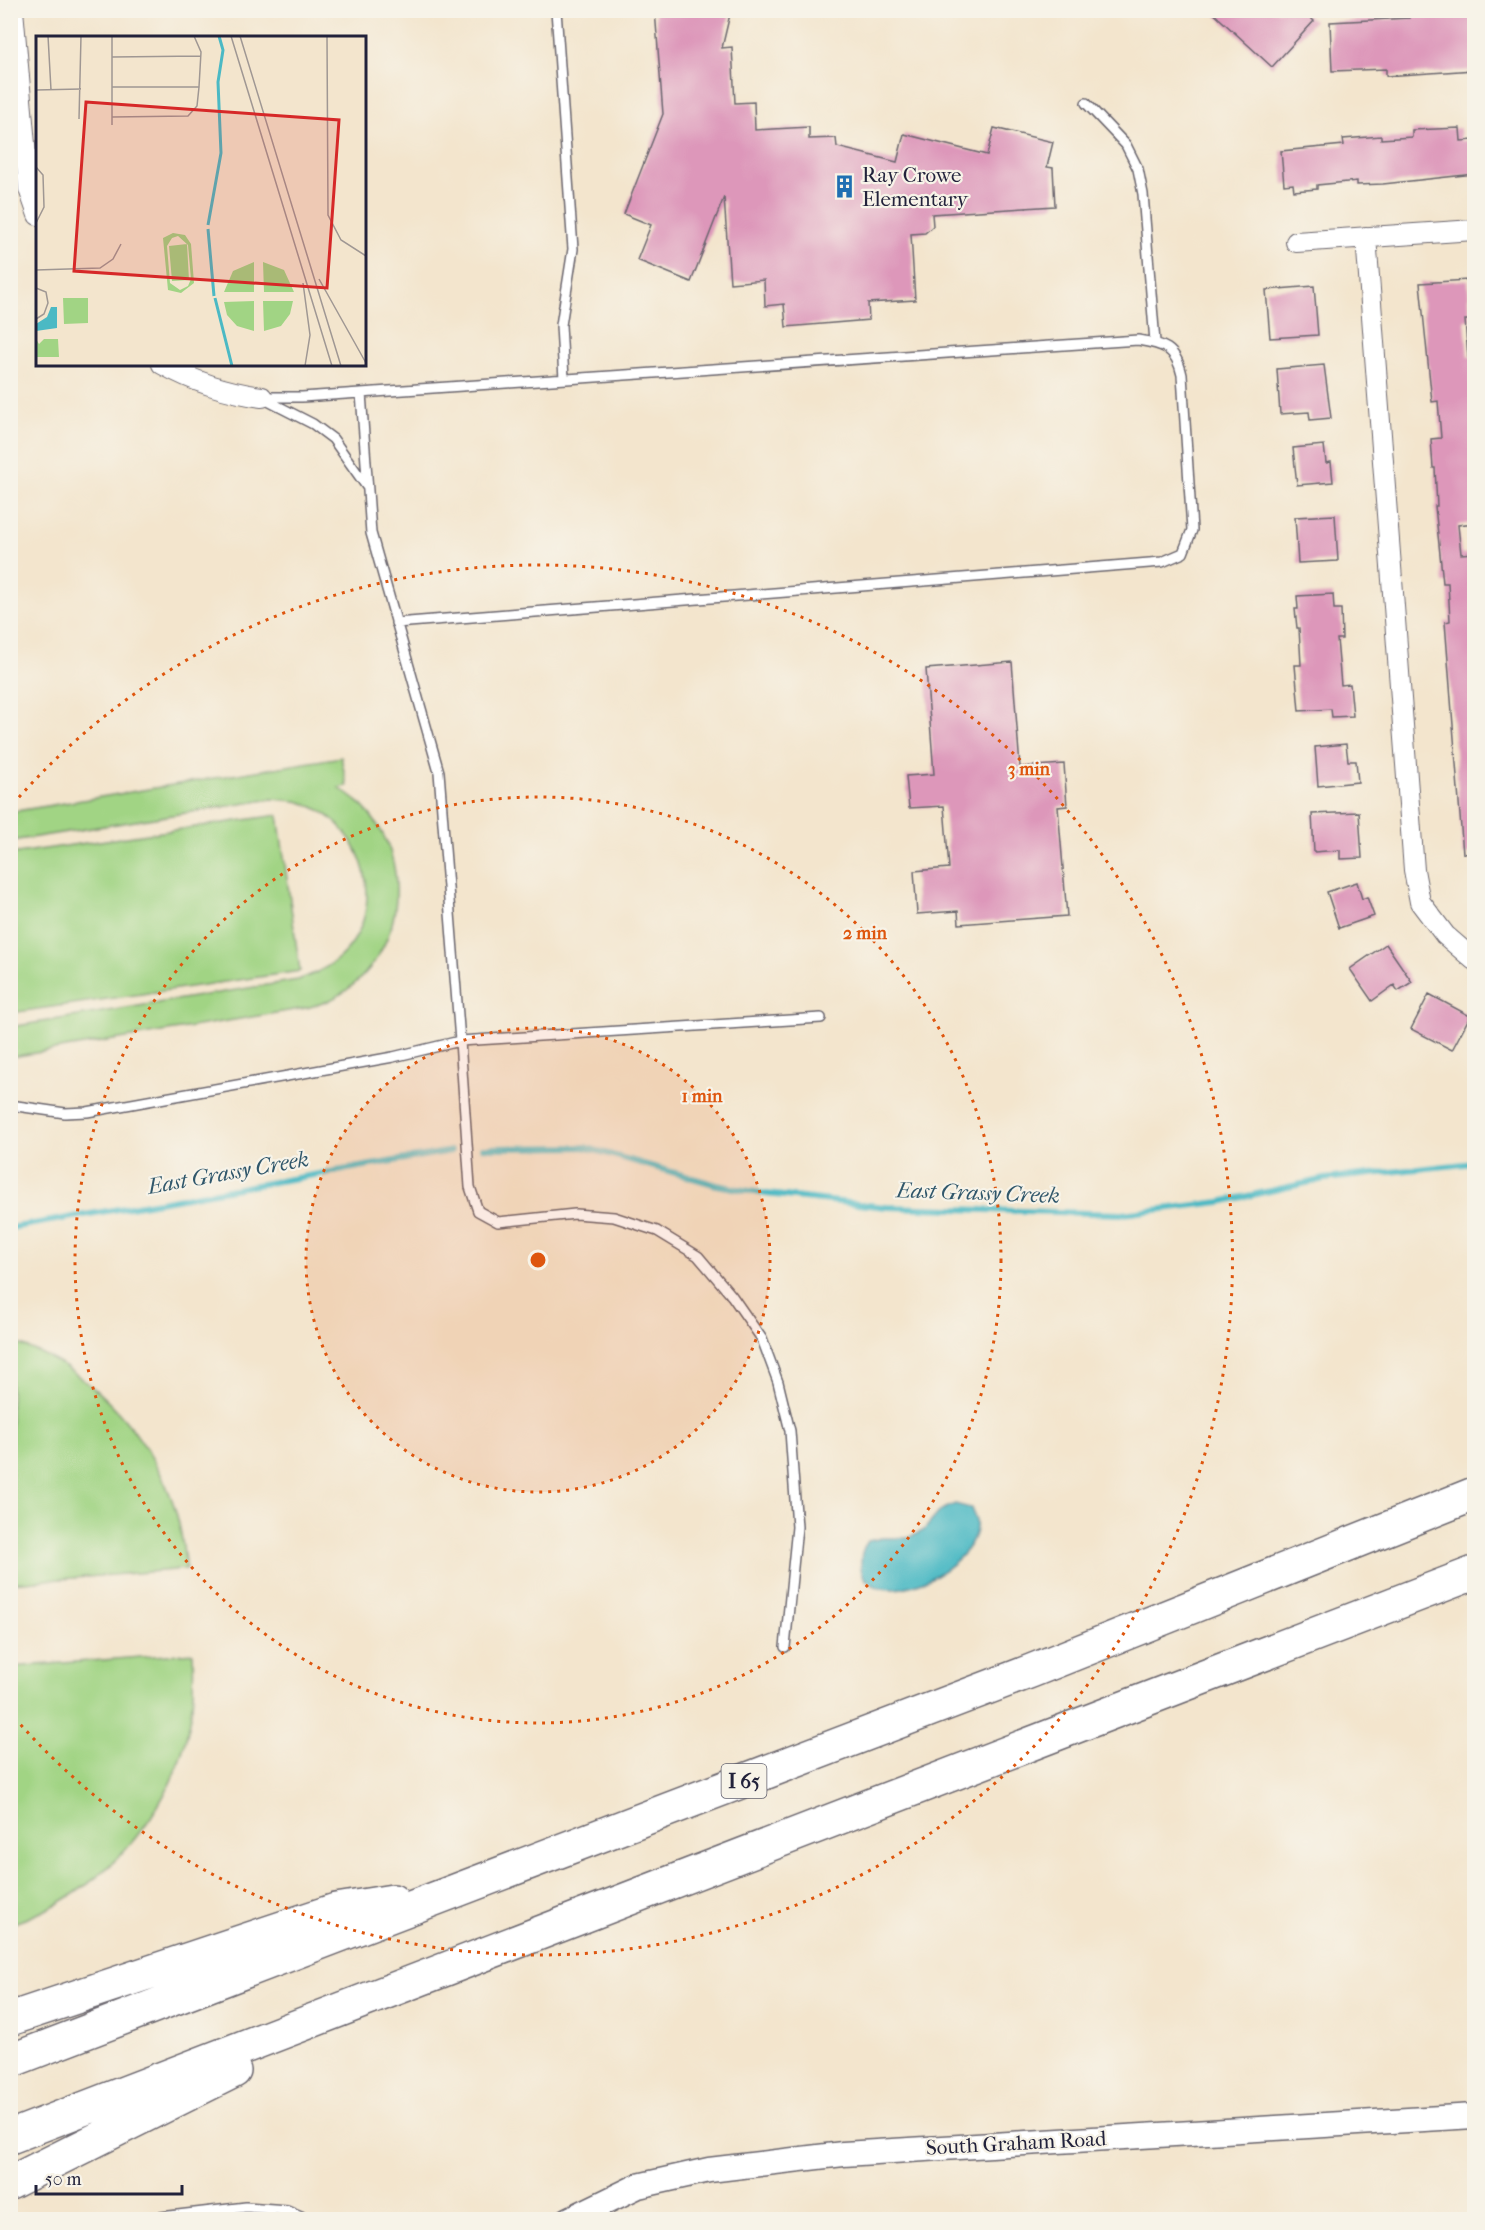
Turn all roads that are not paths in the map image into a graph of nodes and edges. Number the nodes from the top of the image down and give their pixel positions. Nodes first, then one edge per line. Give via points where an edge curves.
1 (13, 10) edge
2 (556, 10) edge
3 (1086, 103) dead end
4 (18, 160) edge
5 (36, 209) edge
6 (1474, 230) edge
7 (1366, 237) junction
8 (1296, 242) dead end
9 (1155, 342) junction
10 (165, 366) edge
11 (564, 380) junction
12 (361, 393) junction
13 (262, 397) junction
14 (367, 488) junction
15 (396, 623) junction
16 (1474, 960) edge
17 (821, 1018) dead end
18 (460, 1041) junction
19 (10, 1105) edge
20 (1474, 1494) edge
21 (1474, 1573) edge
22 (785, 1647) dead end
23 (869, 1806) junction
24 (459, 1891) junction
25 (10, 2019) edge
26 (10, 2061) edge
27 (1474, 2116) edge
28 (10, 2137) edge
29 (10, 2183) edge
30 (135, 2220) edge
31 (310, 2220) edge
32 (568, 2220) edge

1 - 4 street
2 - 11 lane via 573,249 561,325
3 - 9 lane via 1126,145 1138,169
4 - 5 street
6 - 7 street
7 - 8 street
7 - 16 street via 1414,870 1420,902 1445,935
9 - 11 lane via 1138,340
9 - 15 lane via 1179,360 1184,399 1192,530 1183,553 1171,560
10 - 13 street via 215,389
11 - 12 lane
12 - 13 lane
12 - 14 lane
13 - 14 lane via 333,439
14 - 15 lane via 374,544
15 - 18 lane via 439,772
17 - 18 lane
18 - 19 lane via 393,1057 87,1112
18 - 22 lane via 470,1187 478,1210 498,1222 575,1214 614,1217 657,1231 698,1256 762,1339 790,1431 797,1527
20 - 24 highway, I 65 via 1031,1671
21 - 23 highway
23 - 28 highway
23 - 29 highway via 265,2056
24 - 25 highway via 336,1910
24 - 26 highway, I 65
27 - 32 street, South Graham Road via 843,2154 709,2170 638,2186
30 - 31 lane via 246,2207 287,2210

